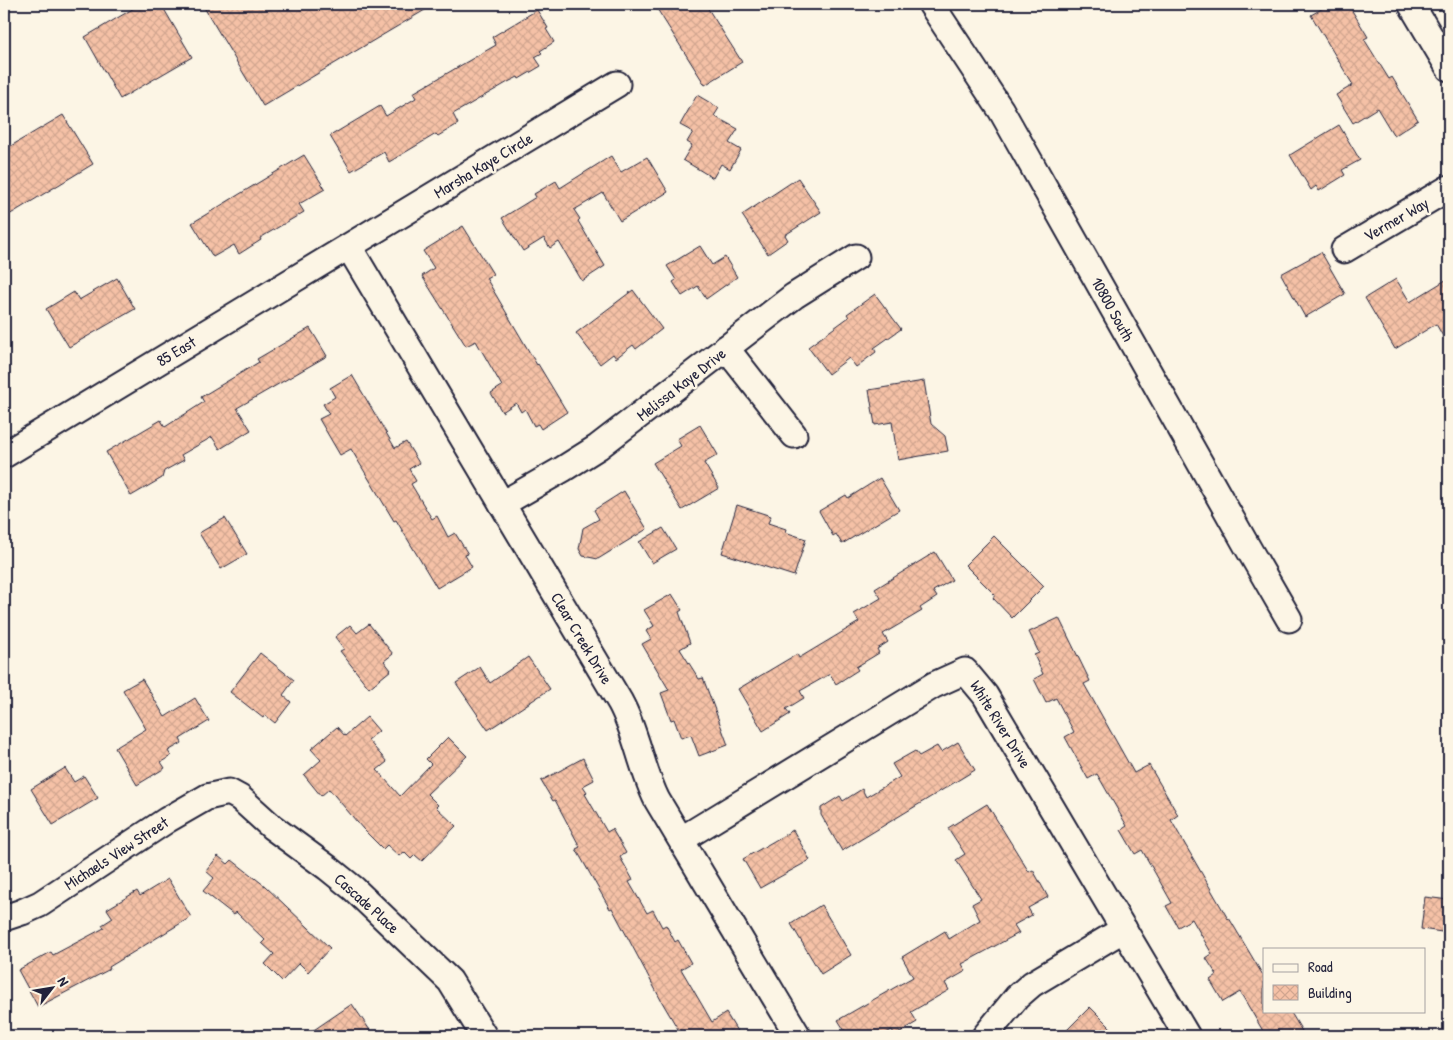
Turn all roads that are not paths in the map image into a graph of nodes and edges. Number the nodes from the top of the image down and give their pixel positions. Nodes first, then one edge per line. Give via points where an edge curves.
1 (931, 4) edge
2 (1411, 4) edge
3 (1449, 68) edge
4 (617, 84) dead end
5 (1449, 188) edge
6 (349, 246) junction
7 (1344, 250) dead end
8 (856, 258) dead end
9 (726, 348) junction
10 (794, 435) dead end
11 (4, 454) edge
12 (502, 504) junction
13 (1289, 619) dead end
14 (229, 792) joint
15 (682, 839) junction
16 (4, 918) edge
17 (1124, 929) junction
18 (484, 1036) edge
19 (798, 1036) edge
20 (985, 1036) edge
21 (1187, 1036) edge

1 - 13 street, 10800 South via 1001,110
2 - 3 street
4 - 6 street, Marsha Kaye Circle
5 - 7 street, Vermer Way
6 - 11 street, 85 East
6 - 12 street, Clear Creek Drive
8 - 9 street, Melissa Kaye Drive via 794,296
9 - 10 street
9 - 12 street, Melissa Kaye Drive via 598,447
12 - 15 street, Clear Creek Drive via 624,709 635,733 649,784
14 - 16 street, Michaels View Street via 218,793 196,803 40,904
14 - 18 street, Cascade Place via 354,889 450,980
15 - 17 street, White River Drive via 934,685 965,670 986,695
15 - 19 street, Clear Creek Drive
17 - 20 street via 1032,984
17 - 21 street, White River Drive

